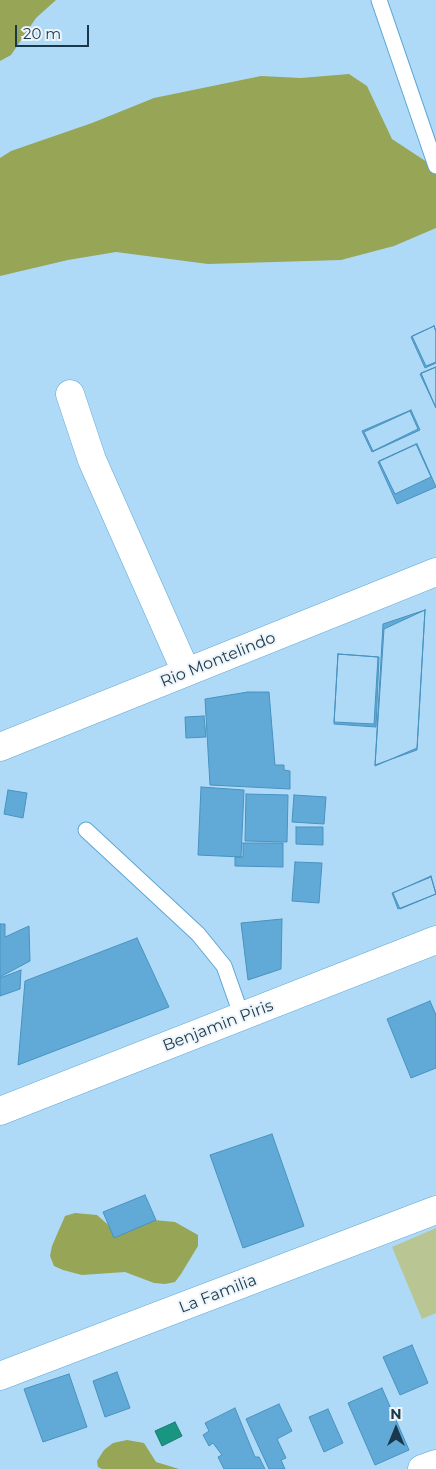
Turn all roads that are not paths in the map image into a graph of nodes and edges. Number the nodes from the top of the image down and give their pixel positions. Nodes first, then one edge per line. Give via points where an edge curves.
1 (379, 0) edge
2 (436, 166) edge
3 (70, 394) dead end
4 (436, 572) edge
5 (186, 672) junction
6 (0, 748) edge
7 (86, 830) dead end
8 (436, 940) edge
9 (242, 1017) junction
10 (0, 1111) edge
11 (436, 1210) edge
12 (0, 1376) edge
13 (436, 1464) edge
14 (422, 1469) edge

1 - 2 lane
3 - 5 street via 92,460
4 - 5 street, Rio Montelindo
5 - 6 street, Rio Montelindo
7 - 9 lane via 204,940 224,966
8 - 9 street, Benjamin Piris
9 - 10 street, Benjamin Piris
11 - 12 street, La Familia
13 - 14 street

